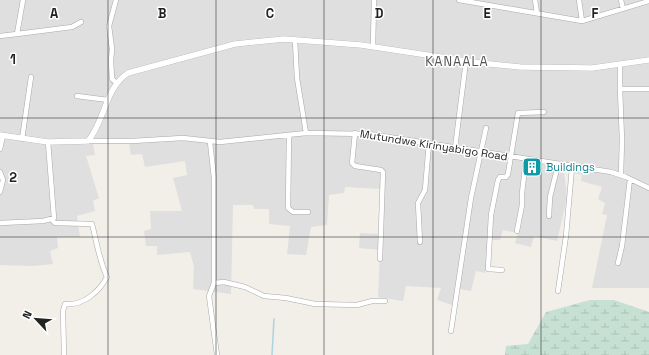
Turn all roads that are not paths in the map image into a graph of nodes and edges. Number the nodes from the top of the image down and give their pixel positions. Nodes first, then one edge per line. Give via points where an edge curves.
1 (23, 0) edge
2 (116, 0) edge
3 (374, 0) edge
4 (459, 0) edge
5 (492, 0) edge
6 (535, 0) edge
7 (578, 0) edge
8 (622, 0) edge
9 (649, 2) edge
10 (493, 6) junction
11 (623, 10) junction
12 (538, 13) junction
13 (582, 21) junction
14 (81, 22) dead end
15 (17, 34) junction
16 (0, 36) edge
17 (295, 40) junction
18 (373, 47) junction
19 (649, 60) edge
20 (466, 61) junction
21 (620, 64) junction
22 (31, 77) dead end
23 (117, 83) junction
24 (620, 89) junction
25 (649, 89) edge
26 (77, 96) dead end
27 (108, 100) junction
28 (544, 112) dead end
29 (486, 128) dead end
30 (306, 133) junction
31 (355, 133) junction
32 (289, 135) junction
33 (2, 136) edge
34 (22, 139) junction
35 (88, 141) junction
36 (48, 142) junction
37 (210, 142) junction
38 (429, 143) junction
39 (455, 148) junction
40 (0, 149) edge
41 (481, 152) junction
42 (511, 157) junction
43 (526, 160) junction
44 (558, 165) junction
45 (572, 167) junction
46 (0, 172) edge
47 (621, 174) junction
48 (630, 179) junction
49 (649, 188) edge
50 (0, 192) edge
51 (308, 212) dead end
52 (549, 216) dead end
53 (52, 220) junction
54 (0, 222) edge
55 (518, 231) dead end
56 (420, 242) dead end
57 (380, 259) dead end
58 (618, 263) dead end
59 (502, 270) dead end
60 (214, 283) junction
61 (558, 291) dead end
62 (385, 301) dead end
63 (451, 331) dead end
64 (64, 355) edge
65 (217, 355) edge

1 - 15 street
2 - 23 street via 109,26 112,78
3 - 18 street
4 - 10 street
5 - 10 street
6 - 12 street
7 - 13 street
8 - 11 street
9 - 11 street
10 - 12 street
11 - 13 street
12 - 13 street
14 - 15 street via 72,27
15 - 16 street
17 - 18 street
17 - 23 street via 262,40 235,44 133,72 123,76
17 - 30 street via 297,78
18 - 20 street
19 - 21 street
20 - 21 street via 542,68 592,68
20 - 39 street
21 - 24 street
22 - 34 street
23 - 27 street
24 - 25 street
24 - 47 street
26 - 27 street
27 - 35 street
28 - 42 street via 518,113
29 - 41 street
30 - 31 street, Mutundwe Kirinyabigo Road
30 - 32 street, Mutundwe Kirinyabigo Road
31 - 38 street, Mutundwe Kirinyabigo Road
31 - 57 street via 352,164 383,172
32 - 37 street, Mutundwe Kirinyabigo Road
32 - 51 street via 288,208 293,212
33 - 34 street, Mutundwe Kirinyabigo Road
33 - 40 street
34 - 36 street, Mutundwe Kirinyabigo Road
35 - 36 street, Mutundwe Kirinyabigo Road
35 - 37 street, Mutundwe Kirinyabigo Road via 183,138
36 - 53 street via 55,214
37 - 60 street via 214,178
38 - 39 street, Mutundwe Kirinyabigo Road
38 - 56 street via 425,190 418,203
39 - 41 street, Mutundwe Kirinyabigo Road
41 - 42 street, Mutundwe Kirinyabigo Road
41 - 63 street via 471,198
42 - 43 street, Mutundwe Kirinyabigo Road
42 - 59 street via 507,176 498,180 490,232 488,269
43 - 44 street, Mutundwe Kirinyabigo Road
43 - 55 street
44 - 45 street, Mutundwe Kirinyabigo Road
44 - 52 street via 550,197
45 - 47 street, Mutundwe Kirinyabigo Road
45 - 61 street
46 - 50 street via 3,180
47 - 48 street, Mutundwe Kirinyabigo Road
48 - 49 street, Mutundwe Kirinyabigo Road
48 - 58 street
53 - 54 street
53 - 64 street via 92,224 100,262 107,277 85,300 65,304
60 - 62 street via 224,282 245,287 264,296 315,304 357,305
60 - 65 street via 209,296

